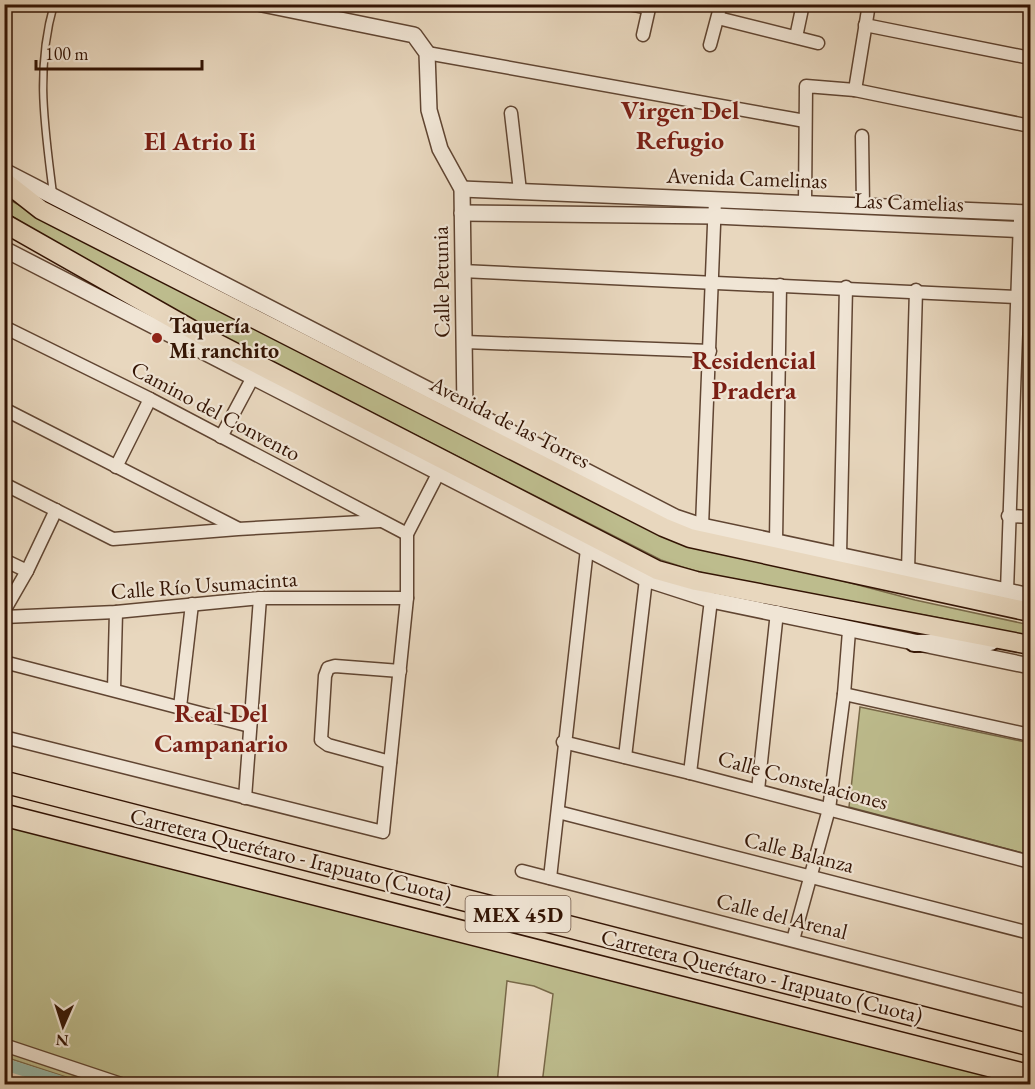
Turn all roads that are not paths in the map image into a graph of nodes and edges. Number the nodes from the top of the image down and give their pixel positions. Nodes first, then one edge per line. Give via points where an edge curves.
1 (54, 4) edge
2 (262, 4) edge
3 (628, 4) edge
4 (721, 4) edge
5 (803, 4) edge
6 (869, 4) edge
7 (649, 6) edge
8 (718, 18) junction
9 (865, 25) junction
10 (642, 35) dead end
11 (796, 37) junction
12 (818, 43) dead end
13 (710, 45) dead end
14 (427, 52) junction
15 (1030, 58) edge
16 (855, 90) junction
17 (512, 113) dead end
18 (804, 121) junction
19 (1030, 126) edge
20 (862, 136) dead end
21 (4, 171) edge
22 (4, 181) edge
23 (462, 189) junction
24 (520, 191) junction
25 (53, 195) junction
26 (715, 200) junction
27 (805, 203) junction
28 (863, 206) junction
29 (462, 213) junction
30 (1025, 213) edge
31 (715, 216) junction
32 (4, 223) edge
33 (1025, 230) edge
34 (4, 249) edge
35 (462, 271) junction
36 (713, 282) junction
37 (780, 285) junction
38 (846, 287) junction
39 (916, 290) junction
40 (1016, 297) junction
41 (4, 327) edge
42 (465, 342) junction
43 (710, 351) junction
44 (253, 377) junction
45 (150, 399) junction
46 (4, 409) edge
47 (465, 410) junction
48 (221, 437) junction
49 (116, 467) junction
50 (439, 472) junction
51 (4, 484) edge
52 (56, 510) junction
53 (1008, 516) junction
54 (1030, 517) edge
55 (381, 521) junction
56 (702, 526) junction
57 (238, 529) junction
58 (407, 534) junction
59 (776, 542) junction
60 (587, 549) junction
61 (840, 555) junction
62 (4, 560) edge
63 (908, 570) junction
64 (27, 571) junction
65 (646, 579) junction
66 (1007, 591) junction
67 (1030, 596) edge
68 (260, 598) junction
69 (407, 598) junction
70 (711, 600) junction
71 (192, 604) junction
72 (4, 611) edge
73 (116, 612) junction
74 (777, 612) junction
75 (1030, 612) edge
76 (4, 616) edge
77 (849, 631) junction
78 (914, 643) junction
79 (1024, 643) edge
80 (4, 662) edge
81 (1030, 666) edge
82 (400, 671) junction
83 (114, 689) junction
84 (844, 694) junction
85 (180, 707) junction
86 (250, 726) junction
87 (1030, 735) edge
88 (4, 737) edge
89 (563, 742) junction
90 (625, 756) junction
91 (390, 762) junction
92 (690, 773) junction
93 (4, 782) edge
94 (758, 790) junction
95 (245, 798) junction
96 (829, 809) junction
97 (558, 812) junction
98 (4, 815) edge
99 (1030, 862) edge
100 (522, 871) dead end
101 (811, 877) junction
102 (550, 878) junction
103 (1030, 933) edge
104 (793, 940) junction
105 (1030, 1002) edge
106 (1030, 1045) edge
107 (4, 1046) edge
108 (1030, 1077) edge
109 (121, 1084) edge

1 - 25 lane via 45,36 41,95
2 - 14 street via 414,35
3 - 7 street
4 - 8 street
5 - 11 street
6 - 9 street
7 - 10 street
8 - 11 street
8 - 13 street
9 - 15 street
9 - 16 street
11 - 12 street
14 - 18 street
14 - 23 street via 429,110 440,149
16 - 18 street via 806,86
16 - 19 street
17 - 24 street
18 - 27 street
20 - 28 street
21 - 25 street, Avenida de las Torres
22 - 75 main road, Avenida de las Torres via 41,210 663,527 690,538
23 - 24 street, Avenida Camelinas
23 - 29 street, Calle Petunia
24 - 26 street, Avenida Camelinas
25 - 47 street, Avenida de las Torres
26 - 27 street, Avenida Camelinas
26 - 31 street
27 - 28 street, Avenida Camelinas
28 - 30 street, Avenida Camelinas
29 - 31 street, Las Camelias
29 - 35 street, Calle Petunia
30 - 33 street
31 - 33 street, Las Camelias
31 - 36 street
32 - 79 main road via 205,337 657,570 696,581
33 - 40 street
34 - 44 street
35 - 36 street
35 - 42 street, Calle Petunia
36 - 37 street
36 - 43 street
37 - 38 street
37 - 59 street
38 - 39 street
38 - 61 street
39 - 40 street
39 - 63 street
40 - 53 street
41 - 45 street, Camino del Convento
42 - 43 street
42 - 47 street, Calle Petunia
43 - 56 street
44 - 48 street
44 - 50 street
45 - 48 street, Camino del Convento
45 - 49 street
46 - 49 street
47 - 56 street, Avenida de las Torres via 675,517
48 - 55 street, Camino del Convento
49 - 57 street
50 - 58 street
50 - 60 street
51 - 52 street
52 - 57 street via 113,539
52 - 64 street
53 - 54 street
53 - 66 street
55 - 57 street
55 - 58 street, Camino del Convento
56 - 59 street, Avenida de las Torres
58 - 69 street
59 - 61 street, Avenida de las Torres
60 - 65 street
60 - 89 street
61 - 63 street, Avenida de las Torres
62 - 64 street
63 - 66 street, Avenida de las Torres
64 - 72 street
65 - 70 street
65 - 90 street
66 - 67 street, Avenida de las Torres
68 - 69 street, Calle Río Usumacinta
68 - 71 street, Calle Río Usumacinta
68 - 86 street
69 - 82 street
70 - 74 street
70 - 92 street
71 - 73 street, Calle Río Usumacinta
71 - 85 street
73 - 76 street, Calle Río Usumacinta
73 - 83 street
74 - 77 street
74 - 94 street
77 - 78 street
77 - 84 street
78 - 79 main road
78 - 81 street
80 - 83 street
82 - 91 street
82 - 91 street via 335,666 328,668 325,676 321,740
83 - 85 street
84 - 87 street
84 - 96 street
85 - 86 street
86 - 95 street
88 - 95 street
89 - 90 street, Calle Constelaciones
89 - 97 street
90 - 92 street, Calle Constelaciones
91 - 95 street via 383,832
92 - 94 street, Calle Constelaciones
93 - 106 highway, Carretera Querétaro - Irapuato (Cuota) / MEX 45D
94 - 96 street, Calle Constelaciones
96 - 99 street, Calle Constelaciones
96 - 101 street
97 - 101 street, Calle Balanza
97 - 102 street
98 - 108 highway, Carretera Querétaro - Irapuato (Cuota) / MEX 45D
100 - 102 street, Calle del Arenal
101 - 103 street, Calle Balanza
101 - 104 street
102 - 104 street, Calle del Arenal
104 - 105 street, Calle del Arenal
107 - 109 street

